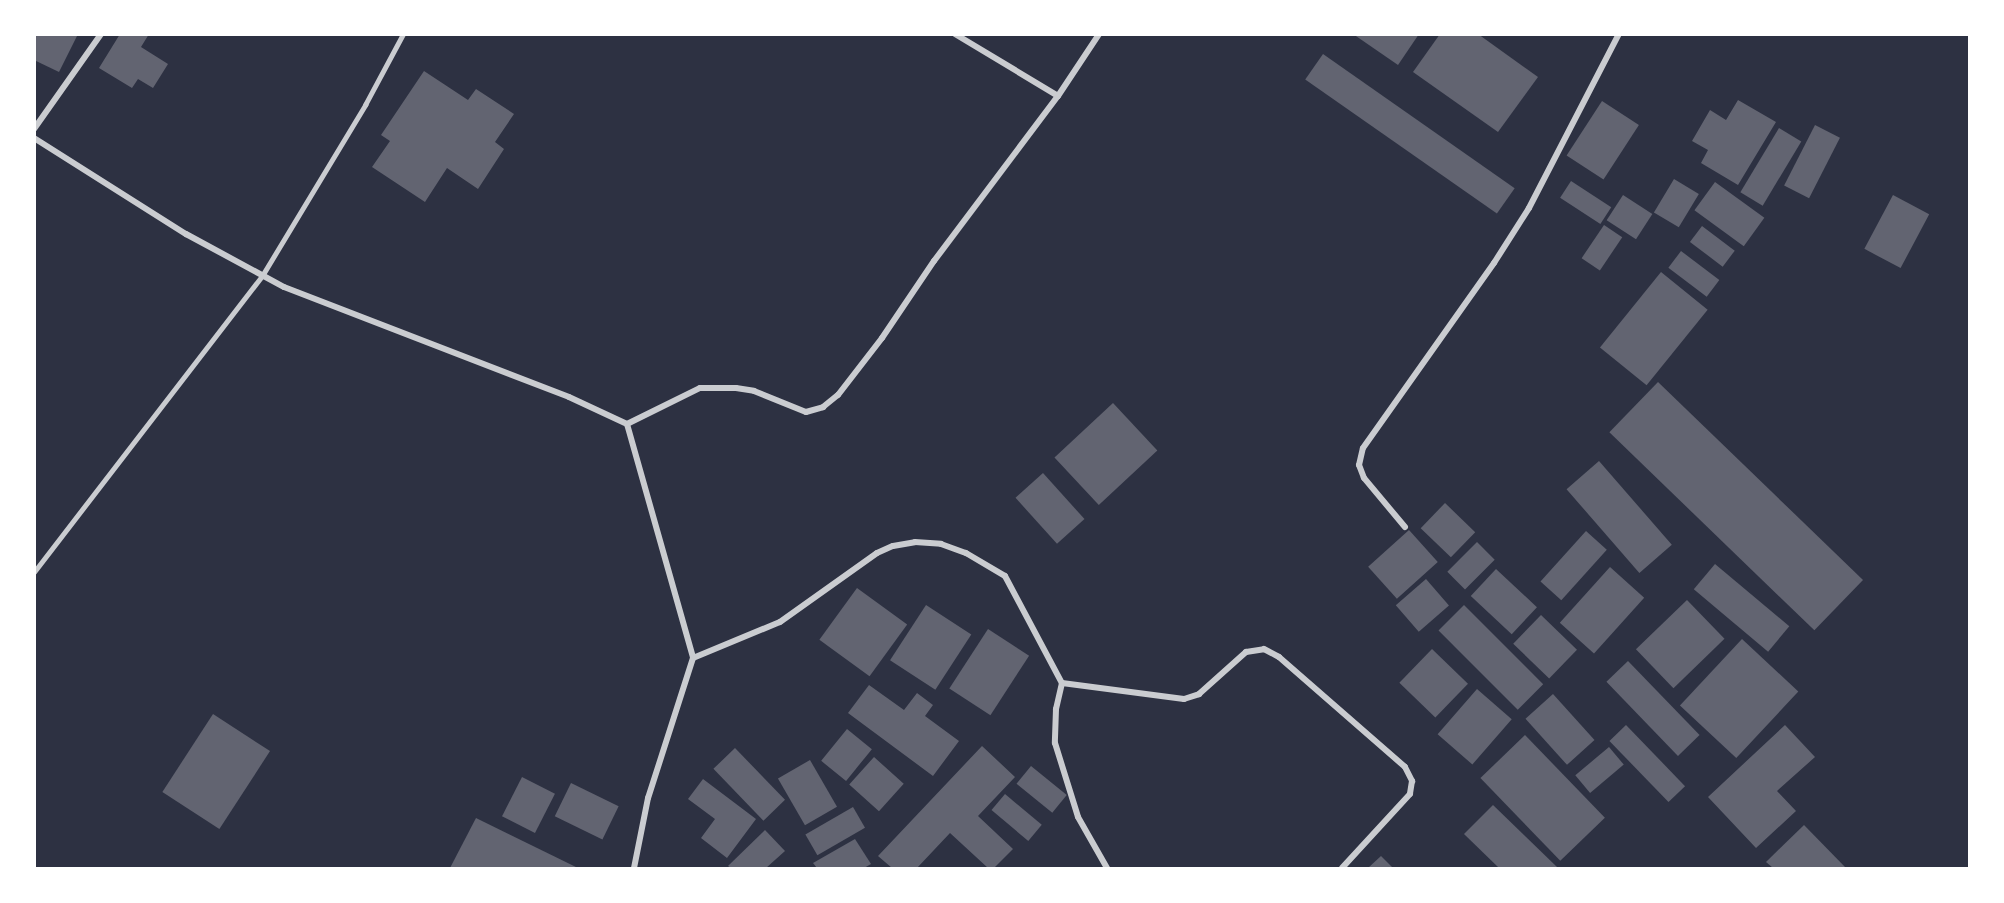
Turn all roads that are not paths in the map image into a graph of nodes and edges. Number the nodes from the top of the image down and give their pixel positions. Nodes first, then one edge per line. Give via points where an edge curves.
1 (101, 34) edge
2 (403, 34) edge
3 (955, 34) edge
4 (1100, 34) edge
5 (1618, 34) edge
6 (1058, 96) junction
7 (34, 129) edge
8 (34, 138) edge
9 (262, 276) junction
10 (627, 424) junction
11 (1404, 527) dead end
12 (34, 572) edge
13 (693, 658) junction
14 (1062, 683) junction
15 (634, 868) edge
16 (1107, 868) edge
17 (1342, 868) edge

1 - 7 street
2 - 9 lane
3 - 6 street
4 - 6 street
5 - 11 street via 1529,207 1363,448 1359,465 1364,478
6 - 10 street via 934,261 882,338 838,395 823,407 806,412 754,391 700,388
8 - 9 street via 186,234
9 - 10 street via 569,397
9 - 12 lane
10 - 13 street
13 - 14 street via 780,622 877,553 915,542 941,544 966,553 1005,576
13 - 15 street via 648,798
14 - 16 street via 1055,743 1078,817
14 - 17 street via 1184,699 1199,694 1246,652 1264,649 1279,657 1405,767 1412,781 1410,794

